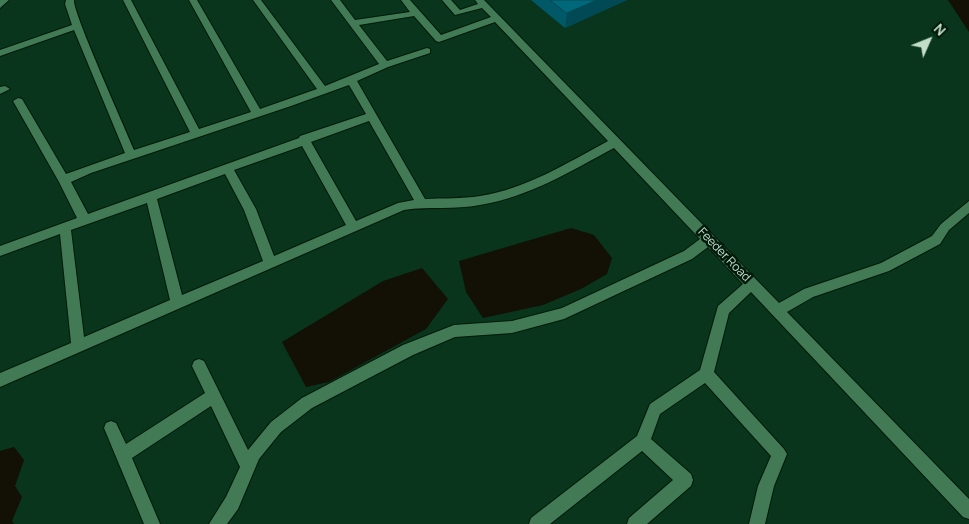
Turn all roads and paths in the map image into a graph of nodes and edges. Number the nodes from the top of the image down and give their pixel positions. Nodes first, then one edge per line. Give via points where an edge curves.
1 (5, 0) edge
2 (70, 0) edge
3 (127, 0) edge
4 (193, 0) edge
5 (257, 0) edge
6 (335, 0) edge
7 (405, 0) edge
8 (446, 0) edge
9 (482, 3) edge
10 (0, 5) edge
11 (416, 13) junction
12 (497, 18) junction
13 (352, 23) junction
14 (77, 26) junction
15 (427, 51) dead end
16 (0, 53) edge
17 (385, 65) junction
18 (351, 80) junction
19 (323, 90) junction
20 (18, 101) dead end
21 (257, 114) junction
22 (372, 116) junction
23 (196, 134) junction
24 (304, 139) junction
25 (615, 142) junction
26 (131, 155) junction
27 (228, 168) junction
28 (64, 180) junction
29 (151, 197) junction
30 (421, 202) junction
31 (969, 206) edge
32 (85, 220) junction
33 (353, 227) junction
34 (65, 228) junction
35 (709, 239) junction
36 (1, 248) edge
37 (270, 263) junction
38 (751, 284) junction
39 (177, 302) junction
40 (777, 311) junction
41 (78, 345) junction
42 (199, 366) dead end
43 (706, 374) junction
44 (0, 380) edge
45 (213, 396) junction
46 (112, 428) dead end
47 (642, 441) junction
48 (123, 455) junction
49 (248, 467) junction
50 (969, 511) edge
51 (152, 524) edge
52 (217, 524) edge
53 (537, 524) edge
54 (635, 524) edge
55 (757, 524) edge

1 - 10 street
2 - 14 street
3 - 23 street
4 - 21 street
5 - 19 street
6 - 13 street
7 - 11 street
8 - 9 street via 458,13
9 - 12 street, Feeder Road
11 - 12 street via 438,39
11 - 13 street
12 - 25 street, Feeder Road
13 - 17 street
14 - 16 street
14 - 26 street
15 - 17 street
17 - 18 street
18 - 19 street
18 - 22 street
19 - 21 street
20 - 28 street
21 - 23 street
22 - 24 street
22 - 30 street
23 - 26 street
24 - 27 street
24 - 33 street
25 - 30 street via 526,189 478,201
25 - 35 street, Feeder Road
26 - 28 street
27 - 29 street
27 - 37 street via 250,209
28 - 32 street
29 - 32 street
29 - 39 street
30 - 33 street via 402,206
31 - 40 street via 945,227 936,240 885,267 809,293
32 - 34 street
33 - 37 street
34 - 36 street
34 - 41 street
35 - 38 street, Feeder Road
35 - 49 street via 688,255 564,313 512,327 454,331 408,350 307,403 276,427 254,454
37 - 39 street
38 - 40 street, Feeder Road
38 - 43 street via 723,310
39 - 41 street
40 - 50 street, Feeder Road
41 - 44 street
42 - 45 street
43 - 47 street via 656,410
43 - 55 street via 779,454 766,486
45 - 48 street
45 - 49 street
46 - 48 street
47 - 53 street
47 - 54 street via 685,480
48 - 51 street
49 - 52 street via 232,503

